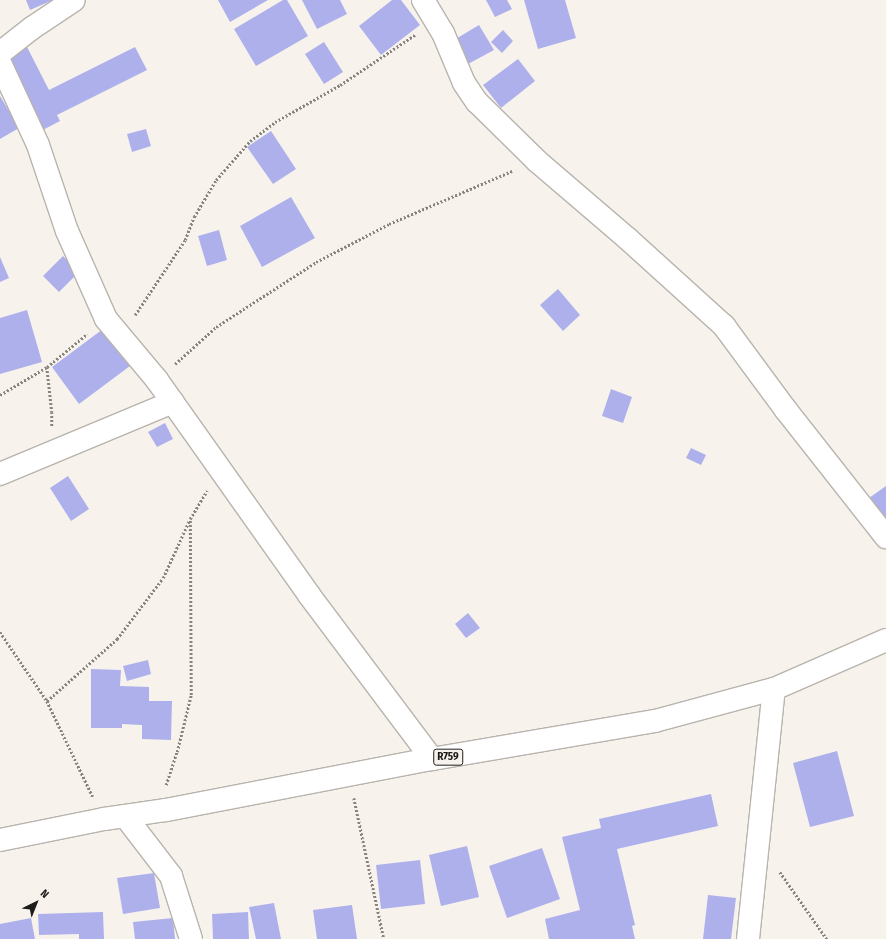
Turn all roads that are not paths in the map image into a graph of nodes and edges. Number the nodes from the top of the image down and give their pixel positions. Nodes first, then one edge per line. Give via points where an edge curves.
1 (74, 0) edge
2 (423, 0) edge
3 (0, 53) edge
4 (0, 63) edge
5 (173, 402) junction
6 (0, 474) edge
7 (886, 536) edge
8 (886, 640) edge
9 (774, 689) junction
10 (432, 759) junction
11 (114, 817) junction
12 (0, 840) edge
13 (191, 939) edge
14 (748, 939) edge

1 - 3 street
2 - 7 street via 436,21 464,83 477,102 537,161 724,326 786,410
4 - 5 street via 38,145 67,231 106,319
5 - 6 street
5 - 10 street via 309,595
8 - 9 street, R759
9 - 10 street, R759 via 655,721
9 - 14 street
10 - 11 street, R759 via 157,812
11 - 12 street, R759
11 - 13 street via 171,876

